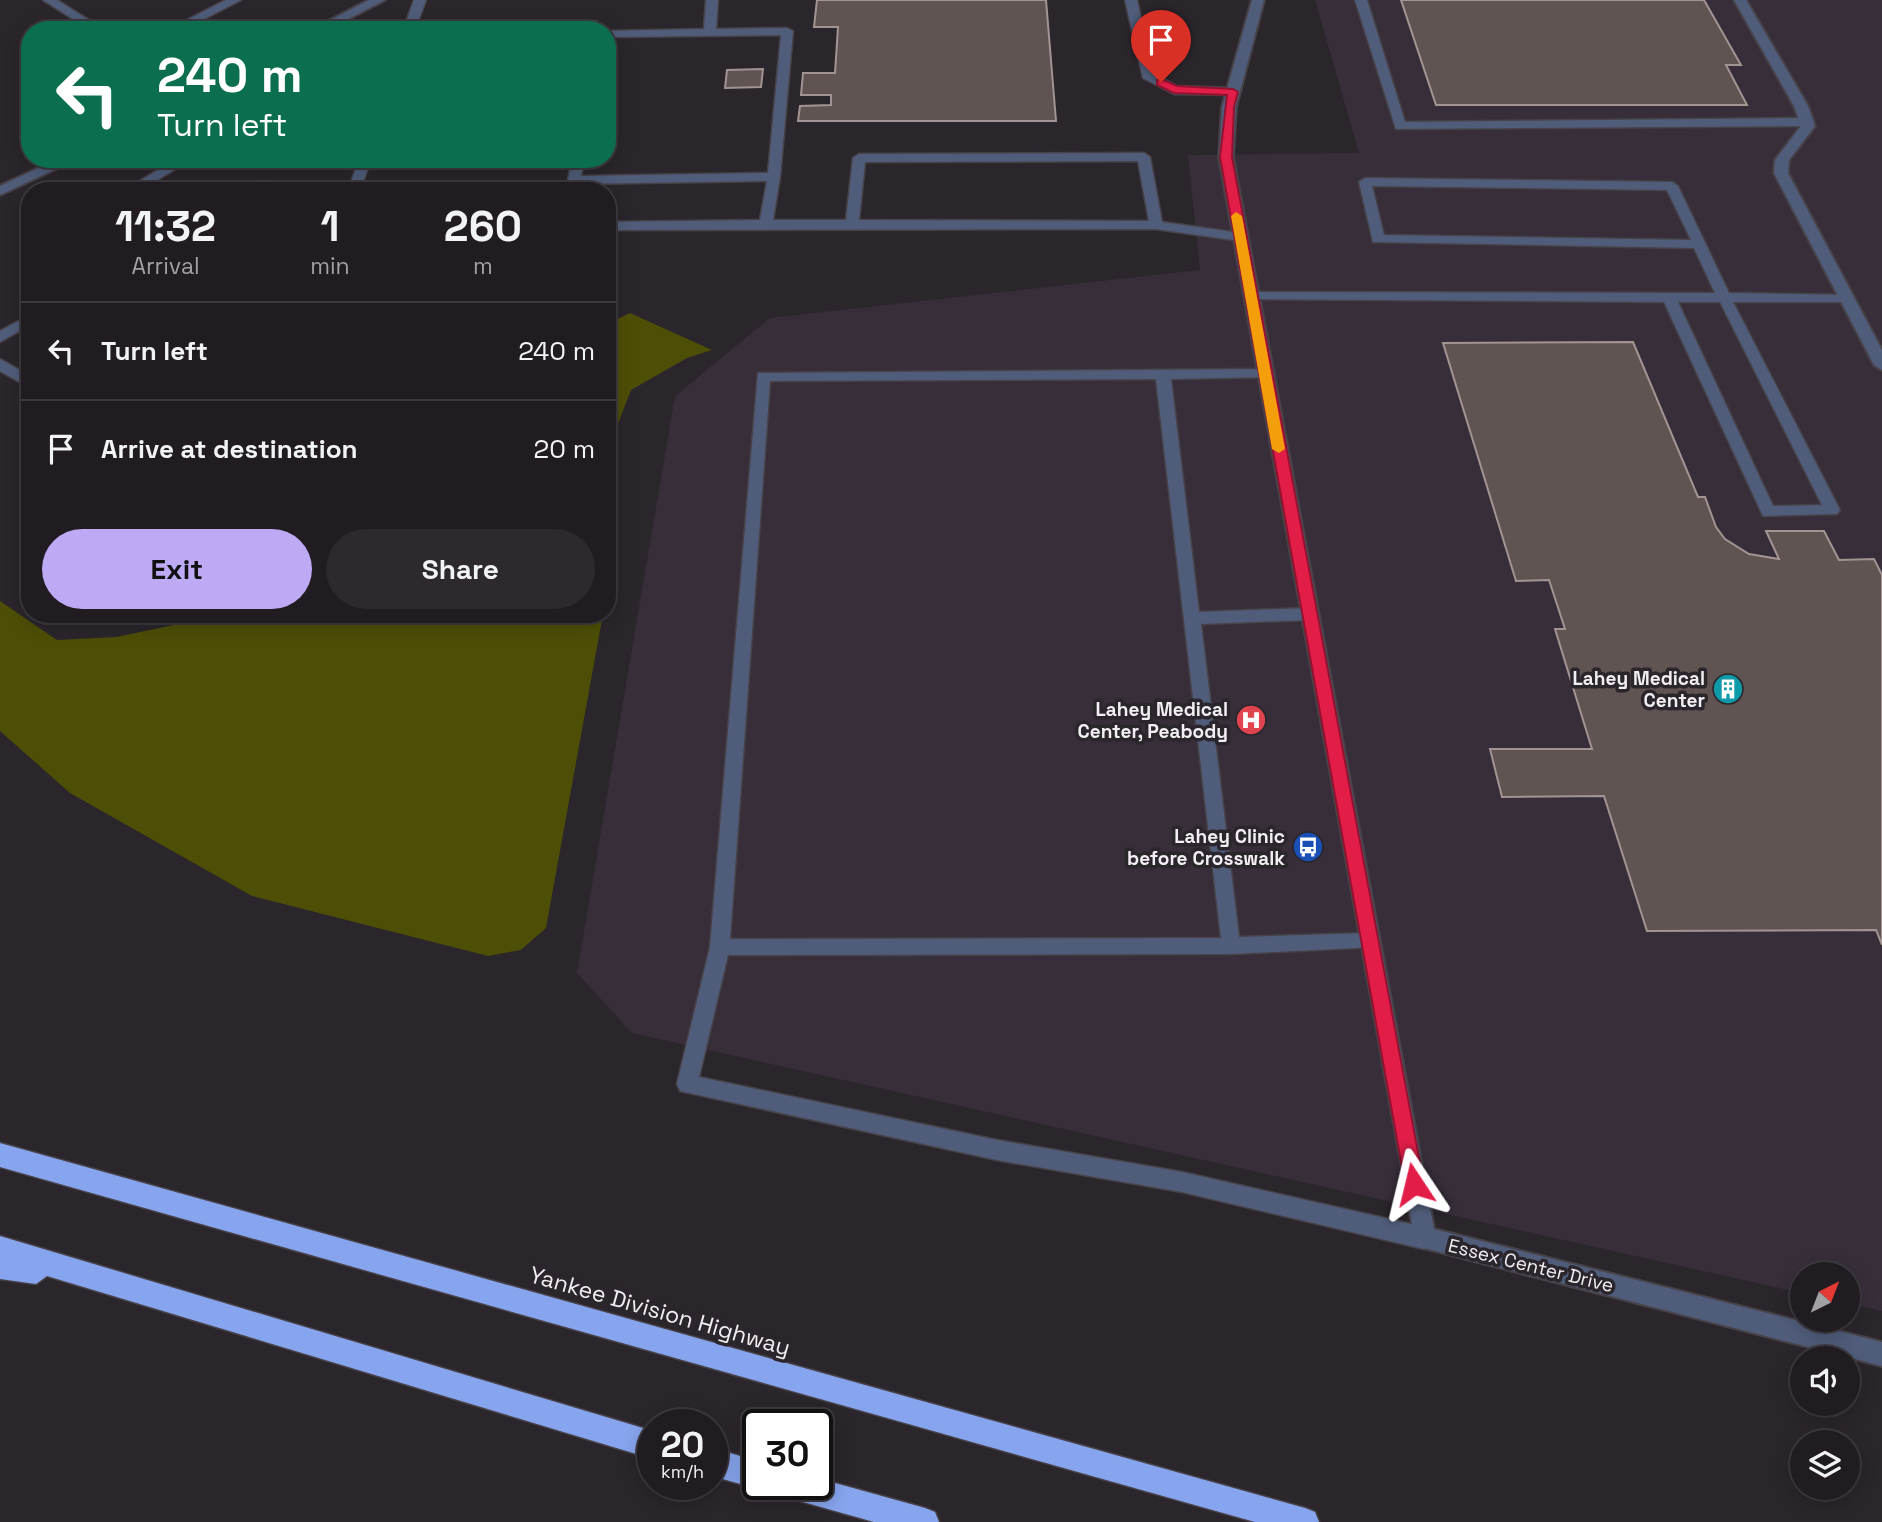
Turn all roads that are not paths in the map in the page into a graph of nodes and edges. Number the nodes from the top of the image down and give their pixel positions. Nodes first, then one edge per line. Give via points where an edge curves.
1 (49, 0) edge
2 (235, 0) edge
3 (379, 0) edge
4 (419, 0) edge
5 (712, 0) edge
6 (1131, 0) edge
7 (1258, 0) edge
8 (1361, 0) edge
9 (1740, 0) edge
10 (84, 21) edge
11 (192, 21) edge
12 (336, 21) edge
13 (412, 21) edge
14 (710, 32) junction
15 (616, 34) edge
16 (1233, 92) junction
17 (1807, 122) junction
18 (50, 168) edge
19 (170, 168) edge
20 (576, 168) edge
21 (774, 177) junction
22 (145, 182) edge
23 (0, 191) edge
24 (852, 223) junction
25 (766, 224) junction
26 (1156, 225) junction
27 (616, 226) edge
28 (1240, 237) junction
29 (1698, 244) junction
30 (1251, 296) junction
31 (1669, 297) junction
32 (1724, 298) junction
33 (1846, 298) junction
34 (21, 324) edge
35 (0, 337) edge
36 (0, 364) edge
37 (1882, 365) edge
38 (1265, 374) junction
39 (1163, 375) junction
40 (21, 377) edge
41 (1309, 614) junction
42 (1192, 618) junction
43 (1370, 941) junction
44 (1231, 946) junction
45 (720, 947) junction
46 (0, 1155) edge
47 (1424, 1238) junction
48 (0, 1249) edge
49 (0, 1266) edge
50 (93, 1278) junction
51 (1882, 1354) edge
52 (637, 1440) edge
53 (833, 1496) edge
54 (925, 1522) edge
55 (1305, 1522) edge

1 - 10 lane
2 - 11 lane
3 - 12 street
4 - 13 lane
5 - 14 lane
6 - 16 lane via 1147,75 1174,90
7 - 16 street, Essex Center Drive
8 - 17 lane via 1400,126
9 - 17 street
14 - 15 lane
14 - 21 lane via 787,31
16 - 28 street, Essex Center Drive via 1226,157
17 - 33 street via 1803,137 1782,160 1781,173
18 - 23 street
19 - 22 lane
20 - 21 lane via 574,180
21 - 25 lane
24 - 25 lane
24 - 26 lane
24 - 26 lane via 859,158 1144,158
25 - 27 lane
26 - 28 lane
28 - 30 street, Essex Center Drive
29 - 29 lane via 1377,239 1365,182 1672,186
29 - 32 lane
30 - 31 lane
30 - 38 street, Essex Center Drive
31 - 32 lane
31 - 32 lane via 1768,512 1832,510
32 - 33 lane
33 - 37 street
34 - 35 lane
36 - 40 lane
38 - 39 lane
38 - 41 street, Essex Center Drive
39 - 42 lane
39 - 45 lane via 762,376
41 - 42 lane
41 - 43 street, Essex Center Drive
42 - 44 lane
43 - 44 lane
43 - 47 street, Essex Center Drive
44 - 45 lane
45 - 47 lane via 687,1084 998,1150 1182,1182
46 - 55 highway, Yankee Division Highway
47 - 51 street, Essex Center Drive
48 - 50 highway
49 - 50 highway
50 - 52 highway
53 - 54 highway

